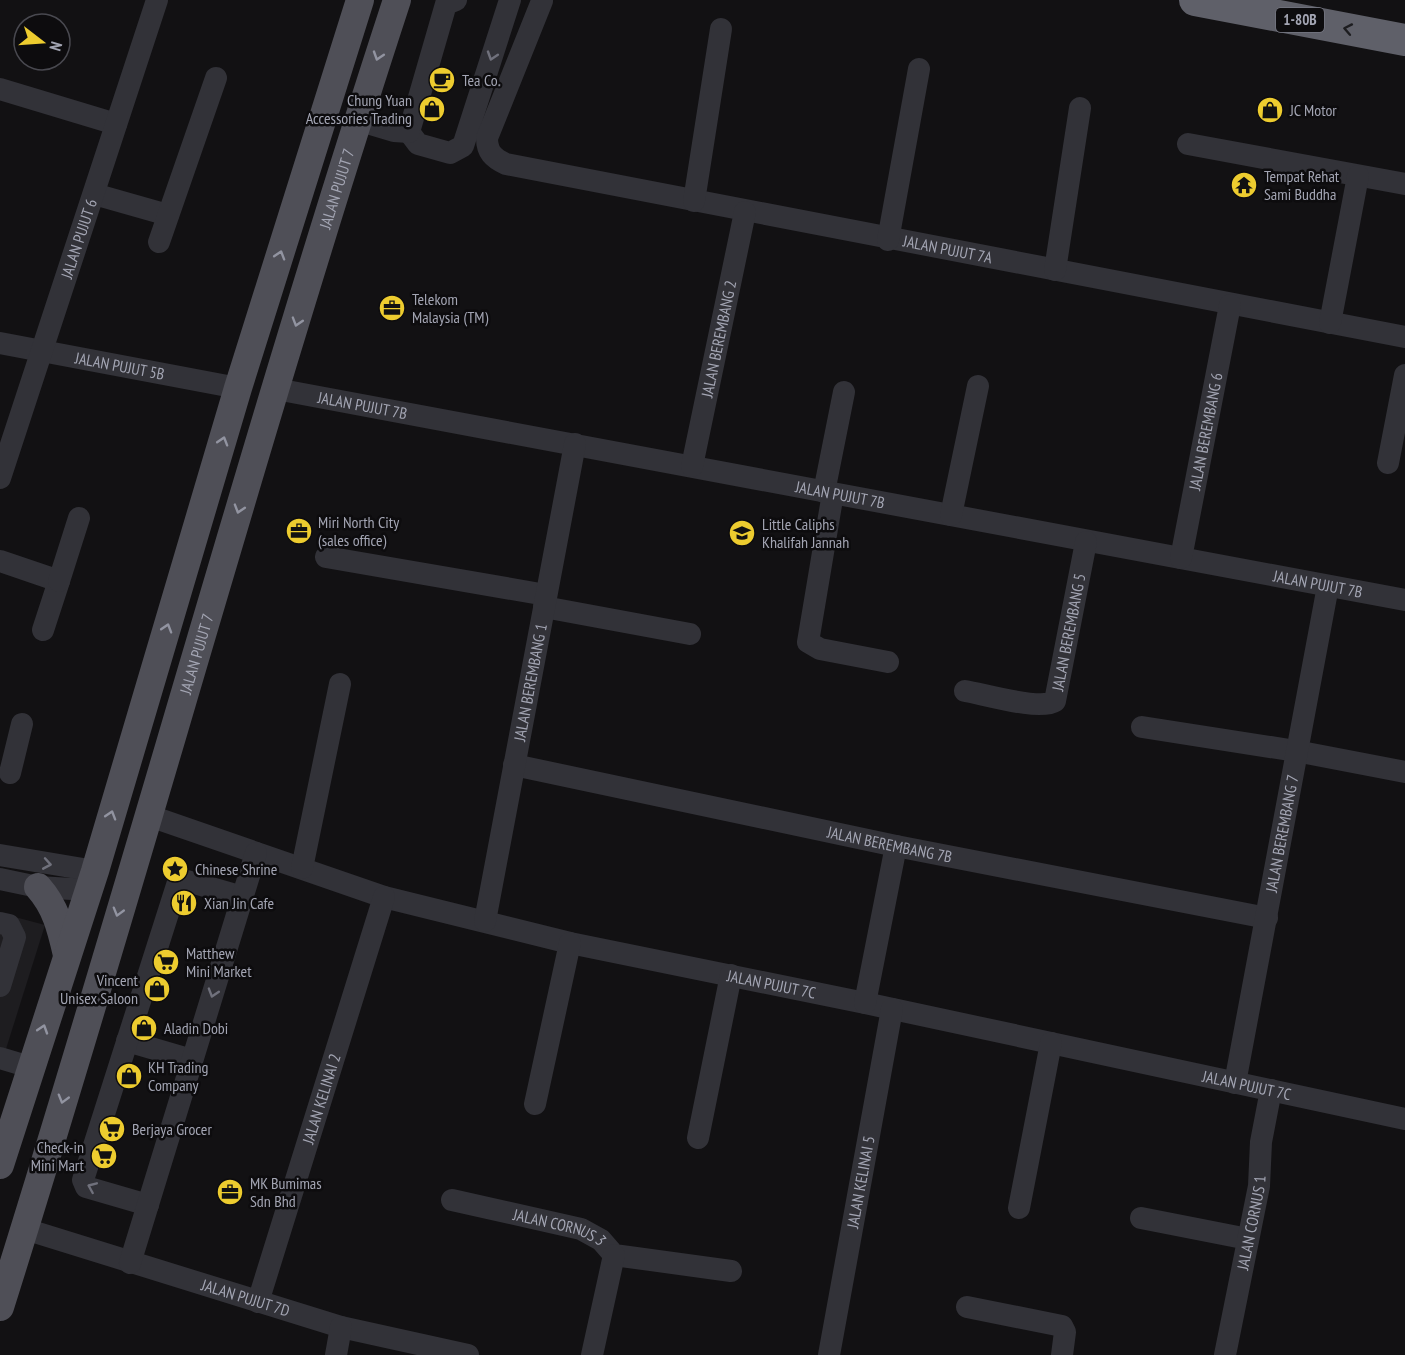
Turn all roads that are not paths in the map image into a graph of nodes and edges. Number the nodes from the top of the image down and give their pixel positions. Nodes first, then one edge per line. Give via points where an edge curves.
1 (157, 0) edge
2 (360, 0) edge
3 (397, 0) edge
4 (456, 0) edge
5 (510, 0) edge
6 (1195, 0) edge
7 (542, 1) edge
8 (721, 29) dead end
9 (1405, 40) edge
10 (919, 69) dead end
11 (216, 78) dead end
12 (0, 89) edge
13 (1080, 108) dead end
14 (357, 120) junction
15 (116, 124) junction
16 (409, 132) junction
17 (1188, 144) dead end
18 (463, 146) junction
19 (489, 152) junction
20 (1358, 176) junction
21 (1405, 184) edge
22 (93, 194) junction
23 (694, 201) junction
24 (745, 212) junction
25 (168, 215) junction
26 (888, 240) junction
27 (159, 243) dead end
28 (1055, 270) junction
29 (1230, 305) junction
30 (1330, 323) junction
31 (1405, 338) edge
32 (0, 343) edge
33 (42, 350) junction
34 (1405, 375) edge
35 (978, 386) dead end
36 (238, 388) junction
37 (276, 389) junction
38 (844, 392) dead end
39 (575, 444) junction
40 (1388, 463) dead end
41 (692, 466) junction
42 (0, 478) edge
43 (828, 492) junction
44 (951, 515) junction
45 (80, 518) dead end
46 (1086, 542) junction
47 (326, 557) dead end
48 (1181, 558) junction
49 (0, 561) edge
50 (59, 581) junction
51 (1328, 586) junction
52 (1405, 600) edge
53 (545, 601) junction
54 (44, 630) dead end
55 (690, 634) dead end
56 (888, 662) dead end
57 (340, 684) dead end
58 (184, 688) junction
59 (964, 691) dead end
60 (22, 724) dead end
61 (1142, 728) dead end
62 (8, 747) edge
63 (1296, 751) junction
64 (514, 765) junction
65 (1405, 772) edge
66 (10, 773) dead end
67 (147, 815) junction
68 (896, 846) junction
69 (256, 853) junction
70 (0, 855) edge
71 (302, 868) junction
72 (0, 879) edge
73 (92, 880) junction
74 (38, 887) junction
75 (243, 897) junction
76 (384, 897) junction
77 (1267, 918) junction
78 (485, 921) junction
79 (0, 923) edge
80 (570, 943) junction
81 (66, 955) junction
82 (731, 975) junction
83 (0, 986) edge
84 (865, 1003) junction
85 (892, 1009) junction
86 (128, 1041) junction
87 (1051, 1043) junction
88 (0, 1058) edge
89 (192, 1060) junction
90 (30, 1067) junction
91 (1235, 1083) junction
92 (1271, 1090) junction
93 (535, 1104) dead end
94 (1405, 1119) edge
95 (698, 1138) dead end
96 (0, 1165) edge
97 (452, 1200) dead end
98 (148, 1205) junction
99 (1019, 1208) dead end
100 (1141, 1218) dead end
101 (25, 1229) junction
102 (1248, 1239) junction
103 (614, 1255) junction
104 (130, 1263) junction
105 (731, 1271) dead end
106 (258, 1302) junction
107 (0, 1307) edge
108 (967, 1307) dead end
109 (341, 1327) junction
110 (336, 1355) edge
111 (468, 1355) edge
112 (592, 1355) edge
113 (829, 1355) edge
114 (1062, 1355) edge
115 (1225, 1355) edge

1 - 15 street, JALAN PUJUT 6
36 -> 2 main road, JALAN PUJUT 7
3 -> 14 main road, JALAN PUJUT 7
4 - 16 street via 446,4
5 -> 18 street
9 -> 6 highway, 1-80B
7 - 19 street via 487,138
8 - 23 street
10 - 26 street
11 - 25 street
12 - 15 street
13 - 28 street
14 - 16 street
14 -> 37 main road, JALAN PUJUT 7
15 - 22 street, JALAN PUJUT 6
16 - 18 street, JALAN PUJUT 7A via 418,144 450,153
17 - 20 street
18 - 19 street, JALAN PUJUT 7A
19 - 23 street, JALAN PUJUT 7A via 506,164
20 - 21 street
20 - 30 street
22 - 25 street
22 - 33 street, JALAN PUJUT 6
23 - 24 street, JALAN PUJUT 7A
24 - 26 street, JALAN PUJUT 7A
24 - 41 street, JALAN BEREMBANG 2
25 - 27 street
26 - 28 street, JALAN PUJUT 7A
28 - 29 street, JALAN PUJUT 7A
29 - 30 street, JALAN PUJUT 7A
29 - 48 street, JALAN BEREMBANG 6
30 - 31 street, JALAN PUJUT 7A
32 - 33 street, JALAN PUJUT 5B
33 - 36 street, JALAN PUJUT 5B
33 - 42 street, JALAN PUJUT 6
34 - 40 street
35 - 44 street
73 -> 36 main road, JALAN PUJUT 7
37 - 39 street, JALAN PUJUT 7B
37 -> 58 main road, JALAN PUJUT 7
38 - 43 street
39 - 41 street, JALAN PUJUT 7B
39 - 53 street, JALAN BEREMBANG 1
41 - 43 street, JALAN PUJUT 7B
43 - 44 street, JALAN PUJUT 7B
43 - 56 street via 808,642 820,649
44 - 46 street, JALAN PUJUT 7B
45 - 50 street
46 - 48 street, JALAN PUJUT 7B
46 - 59 street, JALAN BEREMBANG 5 via 1055,701 1050,705 1036,704
47 - 53 street
48 - 51 street, JALAN PUJUT 7B
49 - 50 street
50 - 54 street
51 - 52 street, JALAN PUJUT 7B
51 - 63 street, JALAN BEREMBANG 7
53 - 55 street
53 - 64 street, JALAN BEREMBANG 1
57 - 71 street
58 - 67 main road, JALAN PUJUT 7
58 - 73 main road via 162,729 120,871 116,876
60 - 62 street
61 - 63 street
62 - 66 street
63 - 65 street
63 - 77 street, JALAN BEREMBANG 7
64 - 68 street, JALAN BEREMBANG 7B
64 - 78 street, JALAN BEREMBANG 1
67 - 69 street, JALAN PUJUT 7C
67 -> 101 main road, JALAN PUJUT 7
68 - 77 street, JALAN BEREMBANG 7B
68 - 84 street
69 - 71 street, JALAN PUJUT 7C
69 - 75 street
70 -> 73 street
71 - 76 street, JALAN PUJUT 7C
72 - 74 street
73 - 74 street
73 - 81 main road, JALAN PUJUT 7
74 - 81 main road via 59,921
75 - 86 street via 178,882
75 -> 89 street
76 - 78 street, JALAN PUJUT 7C
76 - 106 street, JALAN KELINAI 2
77 - 91 street, JALAN BEREMBANG 7
78 - 80 street, JALAN PUJUT 7C
79 - 83 street via 9,925 15,937
80 - 82 street, JALAN PUJUT 7C
80 - 93 street
90 -> 81 main road, JALAN PUJUT 7
82 - 84 street, JALAN PUJUT 7C
82 - 95 street
84 - 85 street, JALAN PUJUT 7C
85 - 87 street, JALAN PUJUT 7C
85 - 113 street, JALAN KELINAI 5
86 - 89 street
98 -> 86 street via 83,1183
87 - 91 street, JALAN PUJUT 7C
87 - 99 street
88 - 90 street
89 - 98 street
90 - 96 main road, JALAN PUJUT 7
91 - 92 street, JALAN PUJUT 7C
92 - 94 street, JALAN PUJUT 7C
92 - 102 street, JALAN CORNUS 1
97 - 103 street, JALAN CORNUS 3 via 581,1229 601,1240
98 - 104 street
100 - 102 street
101 - 104 street, JALAN PUJUT 7D
101 - 107 main road, JALAN PUJUT 7
102 - 115 street, JALAN CORNUS 1
103 - 105 street, JALAN CORNUS 3
103 - 112 street
104 - 106 street, JALAN PUJUT 7D
106 - 109 street, JALAN PUJUT 7D
108 - 114 street via 1062,1326
109 - 110 street
109 - 111 street, JALAN PUJUT 7D

